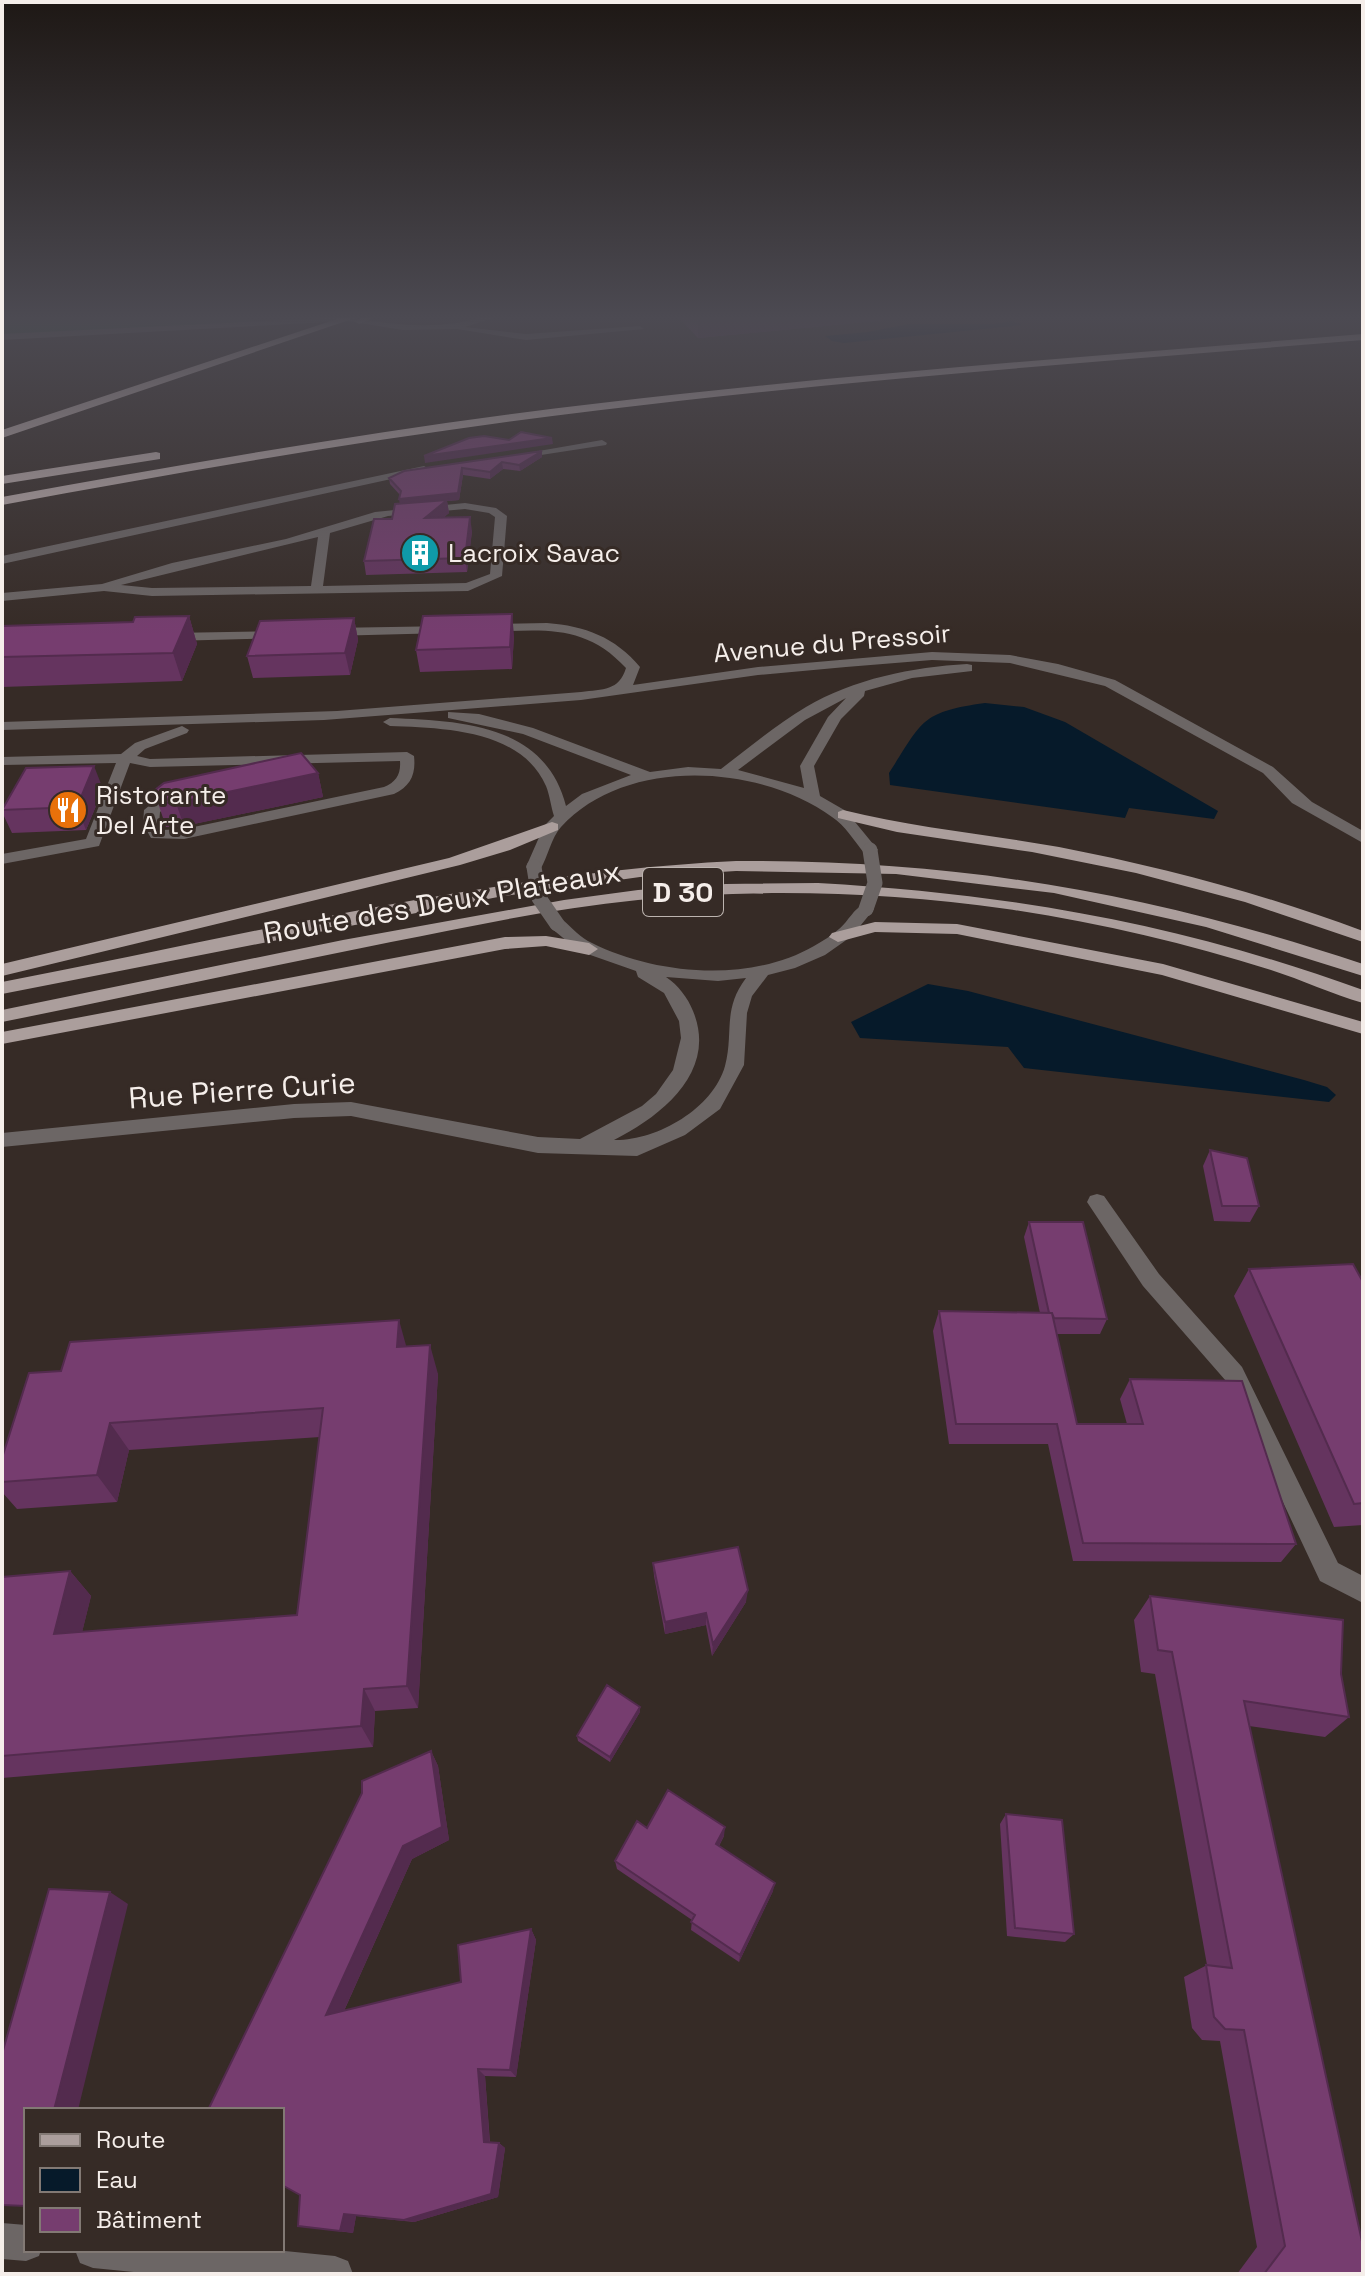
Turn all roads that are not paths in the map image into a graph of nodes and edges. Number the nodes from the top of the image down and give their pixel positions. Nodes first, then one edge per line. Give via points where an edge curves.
1 (38, 422) edge
2 (388, 422) edge
3 (479, 422) edge
4 (342, 428) dead end
5 (2, 434) edge
6 (602, 443) dead end
7 (320, 445) junction
8 (164, 455) dead end
9 (496, 459) edge
10 (435, 468) edge
11 (2, 482) edge
12 (2, 501) edge
13 (2, 511) edge
14 (324, 533) junction
15 (2, 560) edge
16 (104, 587) junction
17 (316, 590) junction
18 (2, 597) edge
19 (454, 629) edge
20 (470, 629) edge
21 (298, 633) edge
22 (314, 633) edge
23 (158, 637) edge
24 (861, 690) junction
25 (619, 691) junction
26 (324, 716) junction
27 (2, 726) edge
28 (182, 730) junction
29 (2, 735) edge
30 (125, 758) junction
31 (260, 760) junction
32 (2, 761) edge
33 (726, 772) junction
34 (646, 776) junction
35 (253, 777) edge
36 (203, 790) edge
37 (813, 795) junction
38 (1307, 806) junction
39 (843, 815) junction
40 (557, 821) junction
41 (1363, 838) edge
42 (2, 859) edge
43 (838, 937) junction
44 (1363, 937) edge
45 (589, 949) junction
46 (634, 967) junction
47 (2, 970) edge
48 (762, 970) junction
49 (1363, 970) edge
50 (2, 988) edge
51 (1363, 997) edge
52 (2, 1016) edge
53 (1363, 1028) edge
54 (2, 1038) edge
55 (2, 1140) edge
56 (580, 1148) junction
57 (1097, 1202) dead end
58 (1363, 1590) edge
59 (2, 2241) edge
60 (24, 2243) edge
61 (113, 2252) edge
62 (335, 2274) edge

1 - 5 highway
2 - 4 highway
3 - 7 highway
6 - 9 street
7 - 12 highway
7 - 13 highway via 295,455
8 - 11 highway
10 - 15 street
14 - 16 street
14 - 17 street
14 - 17 street via 400,512 470,506 501,516 496,576 486,583
16 - 17 street via 152,592
16 - 18 street
19 - 22 street
20 - 25 street via 564,626 593,635 614,646 633,667
21 - 23 street
24 - 33 street, Avenue du Pressoir via 821,704
24 - 37 street via 835,717 807,766
24 - 38 street, Avenue du Pressoir via 922,671 964,668 1066,681 1133,709
25 - 26 street, Avenue du Pressoir
25 - 38 street, Avenue du Pressoir via 758,671 932,656 1034,663 1110,683 1152,704 1268,770
26 - 27 street
26 - 34 street via 428,712 487,718 529,729
28 - 29 street
28 - 30 street via 140,746
28 - 40 street via 379,721 472,729 505,739 541,764 559,791
30 - 31 street via 150,763
30 - 32 street
30 - 42 street via 93,843
31 - 35 street
31 - 36 street via 407,756 408,769 401,785 389,791 184,834 157,835 152,810 166,799
33 - 34 street
33 - 37 street via 776,780
34 - 40 street via 599,791
37 - 39 street
38 - 41 street, Avenue du Pressoir
39 - 43 street, bridge via 870,850 875,883 866,909
39 - 44 main road via 1154,873 1253,899
40 - 45 street, bridge via 538,846 532,880 547,915
40 - 47 main road via 527,839 471,857
43 - 48 street via 814,953
43 - 53 main road via 875,927 957,929 1163,970
45 - 46 street
45 - 54 main road via 546,941 505,943
46 - 48 street via 696,977
46 - 56 street via 669,987 679,1003 690,1026 686,1068 676,1088 648,1112
48 - 56 street, Rue Pierre Curie via 743,995 735,1065 713,1104 678,1130 637,1148
49 - 50 main road, Route des Deux Plateaux / D 30 via 1251,933 1039,885 942,872 735,866 524,886
51 - 52 main road, Route des Deux Plateaux / D 30 via 1237,954 1028,907 911,893 754,888 640,895 532,910
55 - 56 street, Rue Pierre Curie via 351,1109 538,1145
57 - 58 street via 1151,1280 1234,1374 1329,1572
59 - 60 street
61 - 62 street

